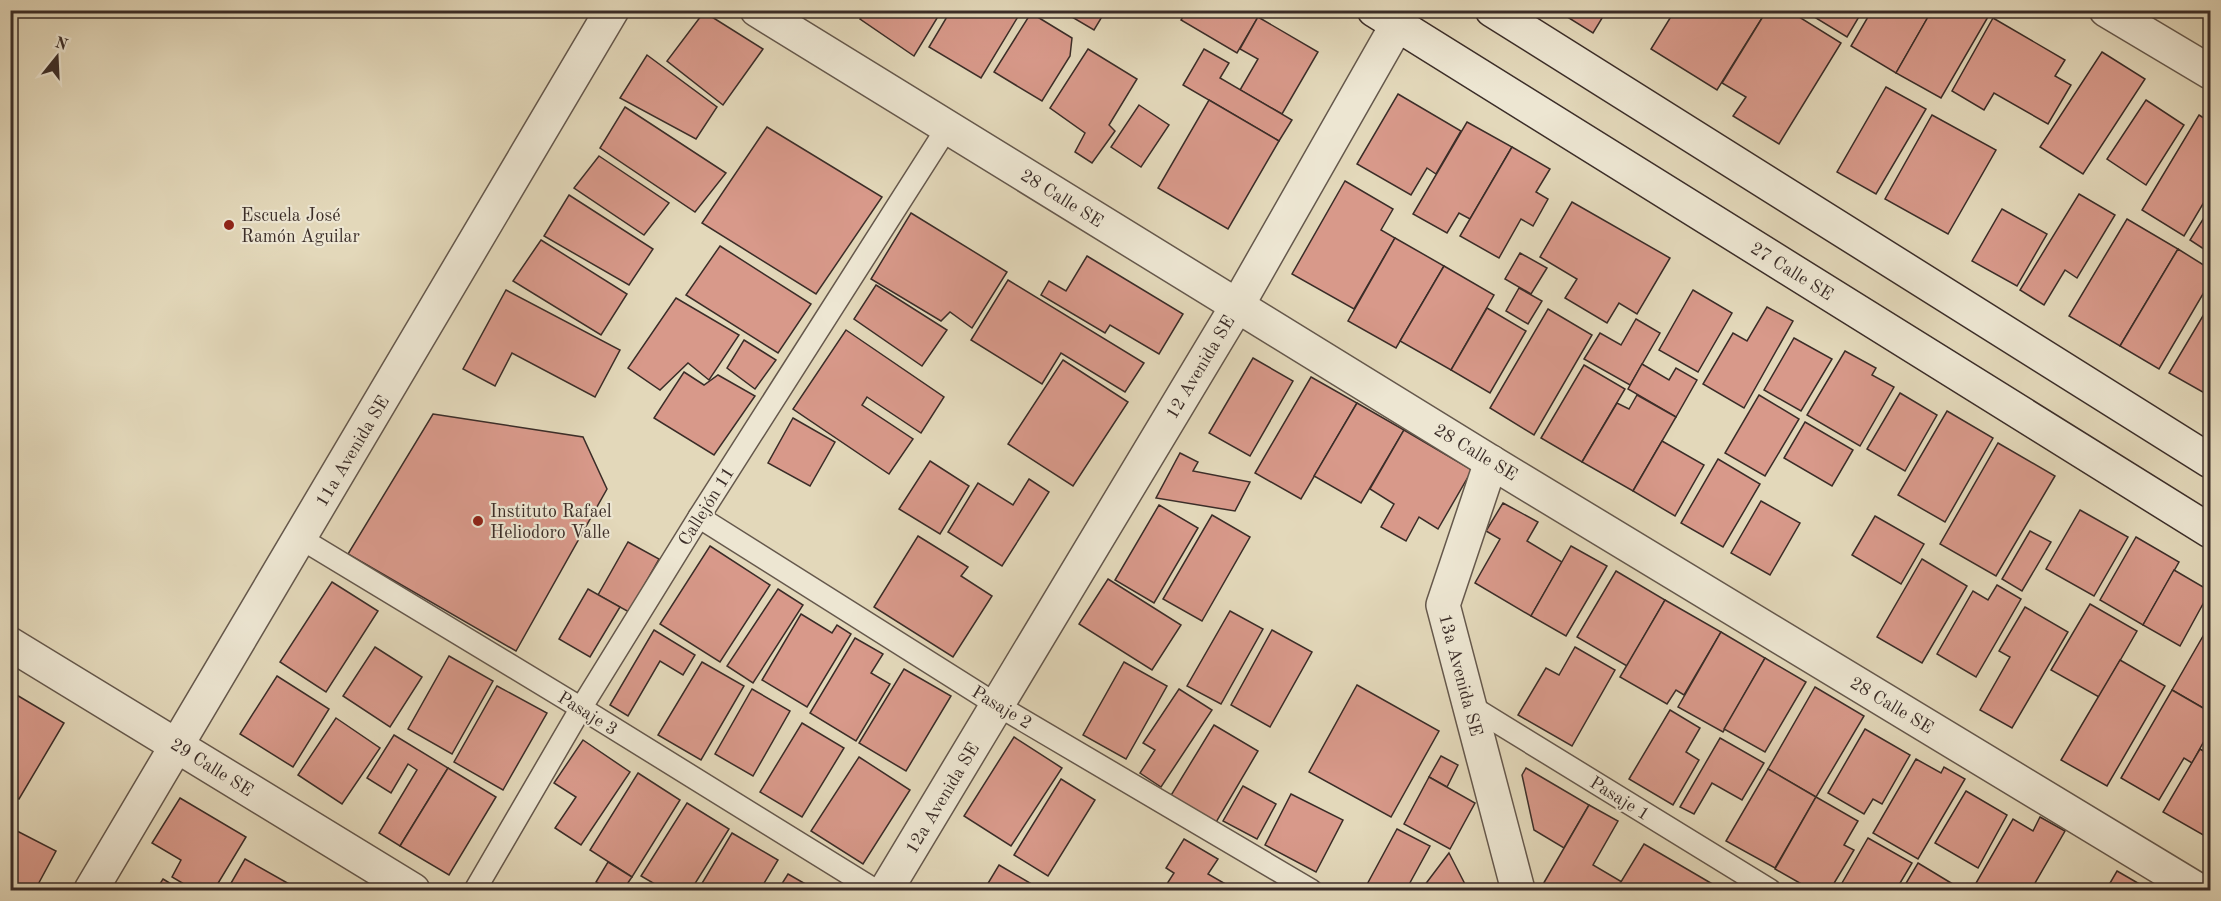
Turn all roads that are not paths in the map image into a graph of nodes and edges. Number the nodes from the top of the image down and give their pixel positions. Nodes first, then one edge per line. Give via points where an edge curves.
1 (612, 10) edge
2 (757, 10) edge
3 (1492, 10) edge
4 (2106, 10) edge
5 (1385, 18) edge
6 (2211, 72) edge
7 (947, 128) junction
8 (1237, 306) junction
9 (2211, 461) edge
10 (1491, 462) junction
11 (699, 517) junction
12 (2211, 531) edge
13 (300, 538) junction
14 (10, 644) edge
15 (998, 705) junction
16 (1469, 705) junction
17 (581, 708) junction
18 (177, 745) junction
19 (91, 891) edge
20 (413, 891) edge
21 (475, 891) edge
22 (875, 891) edge
23 (886, 891) edge
24 (1311, 891) edge
25 (1518, 891) edge
26 (1770, 891) edge
27 (2198, 891) edge

1 - 13 street, 11a Avenida SE
2 - 7 street, 28 Calle SE
3 - 9 street
4 - 6 street
5 - 8 street, 12 Avenida SE
5 - 12 street, 27 Calle SE
7 - 8 street, 28 Calle SE
7 - 11 lane, Callejón 11
8 - 10 street, 28 Calle SE
8 - 15 street, 12 Avenida SE
10 - 16 street, 13a Avenida SE via 1443,605
10 - 27 street, 28 Calle SE
11 - 15 lane, Pasaje 2
11 - 17 lane, Callejón 11
13 - 17 lane, Pasaje 3
13 - 18 street, 11a Avenida SE
14 - 18 street, 29 Calle SE
15 - 23 street, 12a Avenida SE
15 - 24 lane, Pasaje 2
16 - 25 street, 13a Avenida SE
16 - 26 lane, Pasaje 1
17 - 21 lane, Callejón 11
17 - 22 lane, Pasaje 3
18 - 19 street, 11a Avenida SE
18 - 20 street, 29 Calle SE

